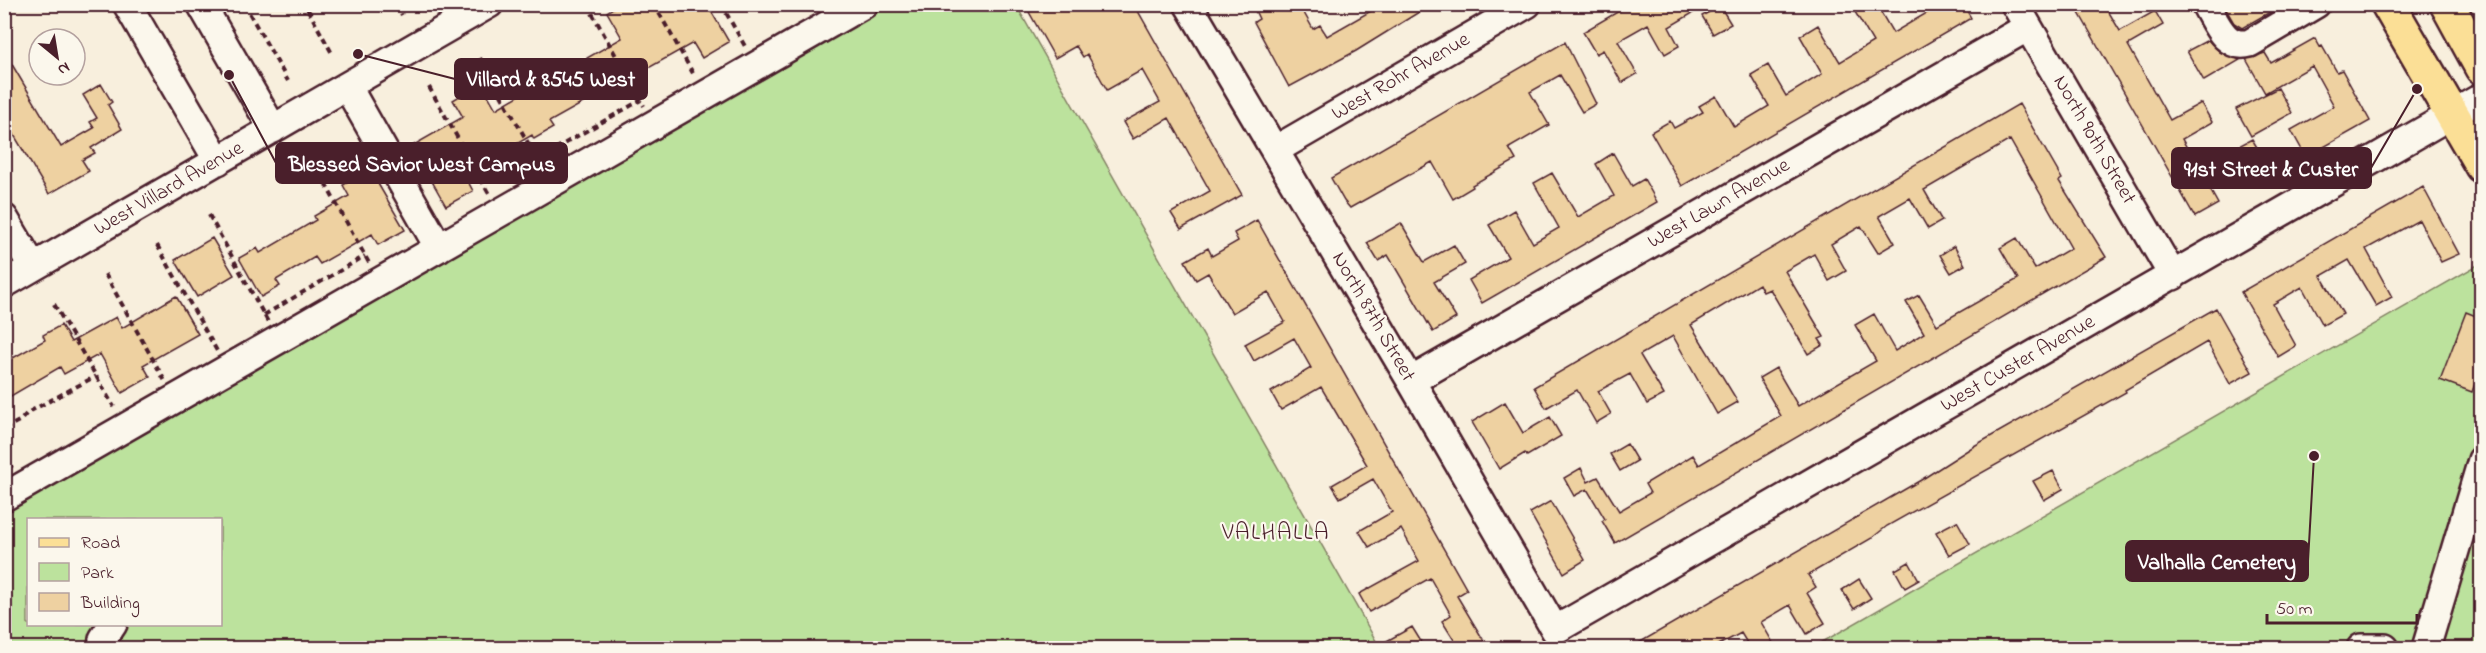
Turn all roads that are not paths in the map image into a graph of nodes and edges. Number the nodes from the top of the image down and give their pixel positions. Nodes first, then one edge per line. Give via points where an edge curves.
1 (127, 4) edge
2 (201, 4) edge
3 (489, 4) edge
4 (864, 4) edge
5 (1188, 4) edge
6 (1527, 4) edge
7 (2205, 4) edge
8 (2316, 4) edge
9 (2388, 4) edge
10 (2446, 4) edge
11 (2021, 16) edge
12 (2481, 68) edge
13 (347, 86) junction
14 (2481, 98) edge
15 (2451, 115) junction
16 (273, 129) junction
17 (1275, 150) junction
18 (218, 160) junction
19 (2481, 166) edge
20 (4, 218) edge
21 (439, 248) junction
22 (33, 267) junction
23 (2173, 276) junction
24 (4, 284) edge
25 (1411, 381) junction
26 (2481, 460) edge
27 (4, 497) edge
28 (112, 626) edge
29 (1555, 630) joint
30 (102, 648) edge
31 (2361, 648) edge
32 (2385, 648) edge
33 (2426, 648) edge

1 - 18 street
2 - 16 street
3 - 13 street, West Villard Avenue
4 - 21 street
5 - 17 street, North 87th Street
6 - 17 street, West Rohr Avenue
7 - 8 street via 2224,36 2241,45
9 - 15 main road
10 - 12 main road
11 - 23 street, North 90th Street
11 - 25 street, West Lawn Avenue
13 - 16 street, West Villard Avenue
13 - 21 street
14 - 15 street, West Custer Avenue
15 - 19 main road
15 - 23 street, West Custer Avenue
16 - 18 street, West Villard Avenue
17 - 25 street, North 87th Street
18 - 22 street, West Villard Avenue
20 - 22 street
21 - 27 street
22 - 24 street, West Villard Avenue
23 - 29 street, West Custer Avenue
25 - 29 street, North 87th Street
26 - 33 street
28 - 30 street
31 - 32 street

